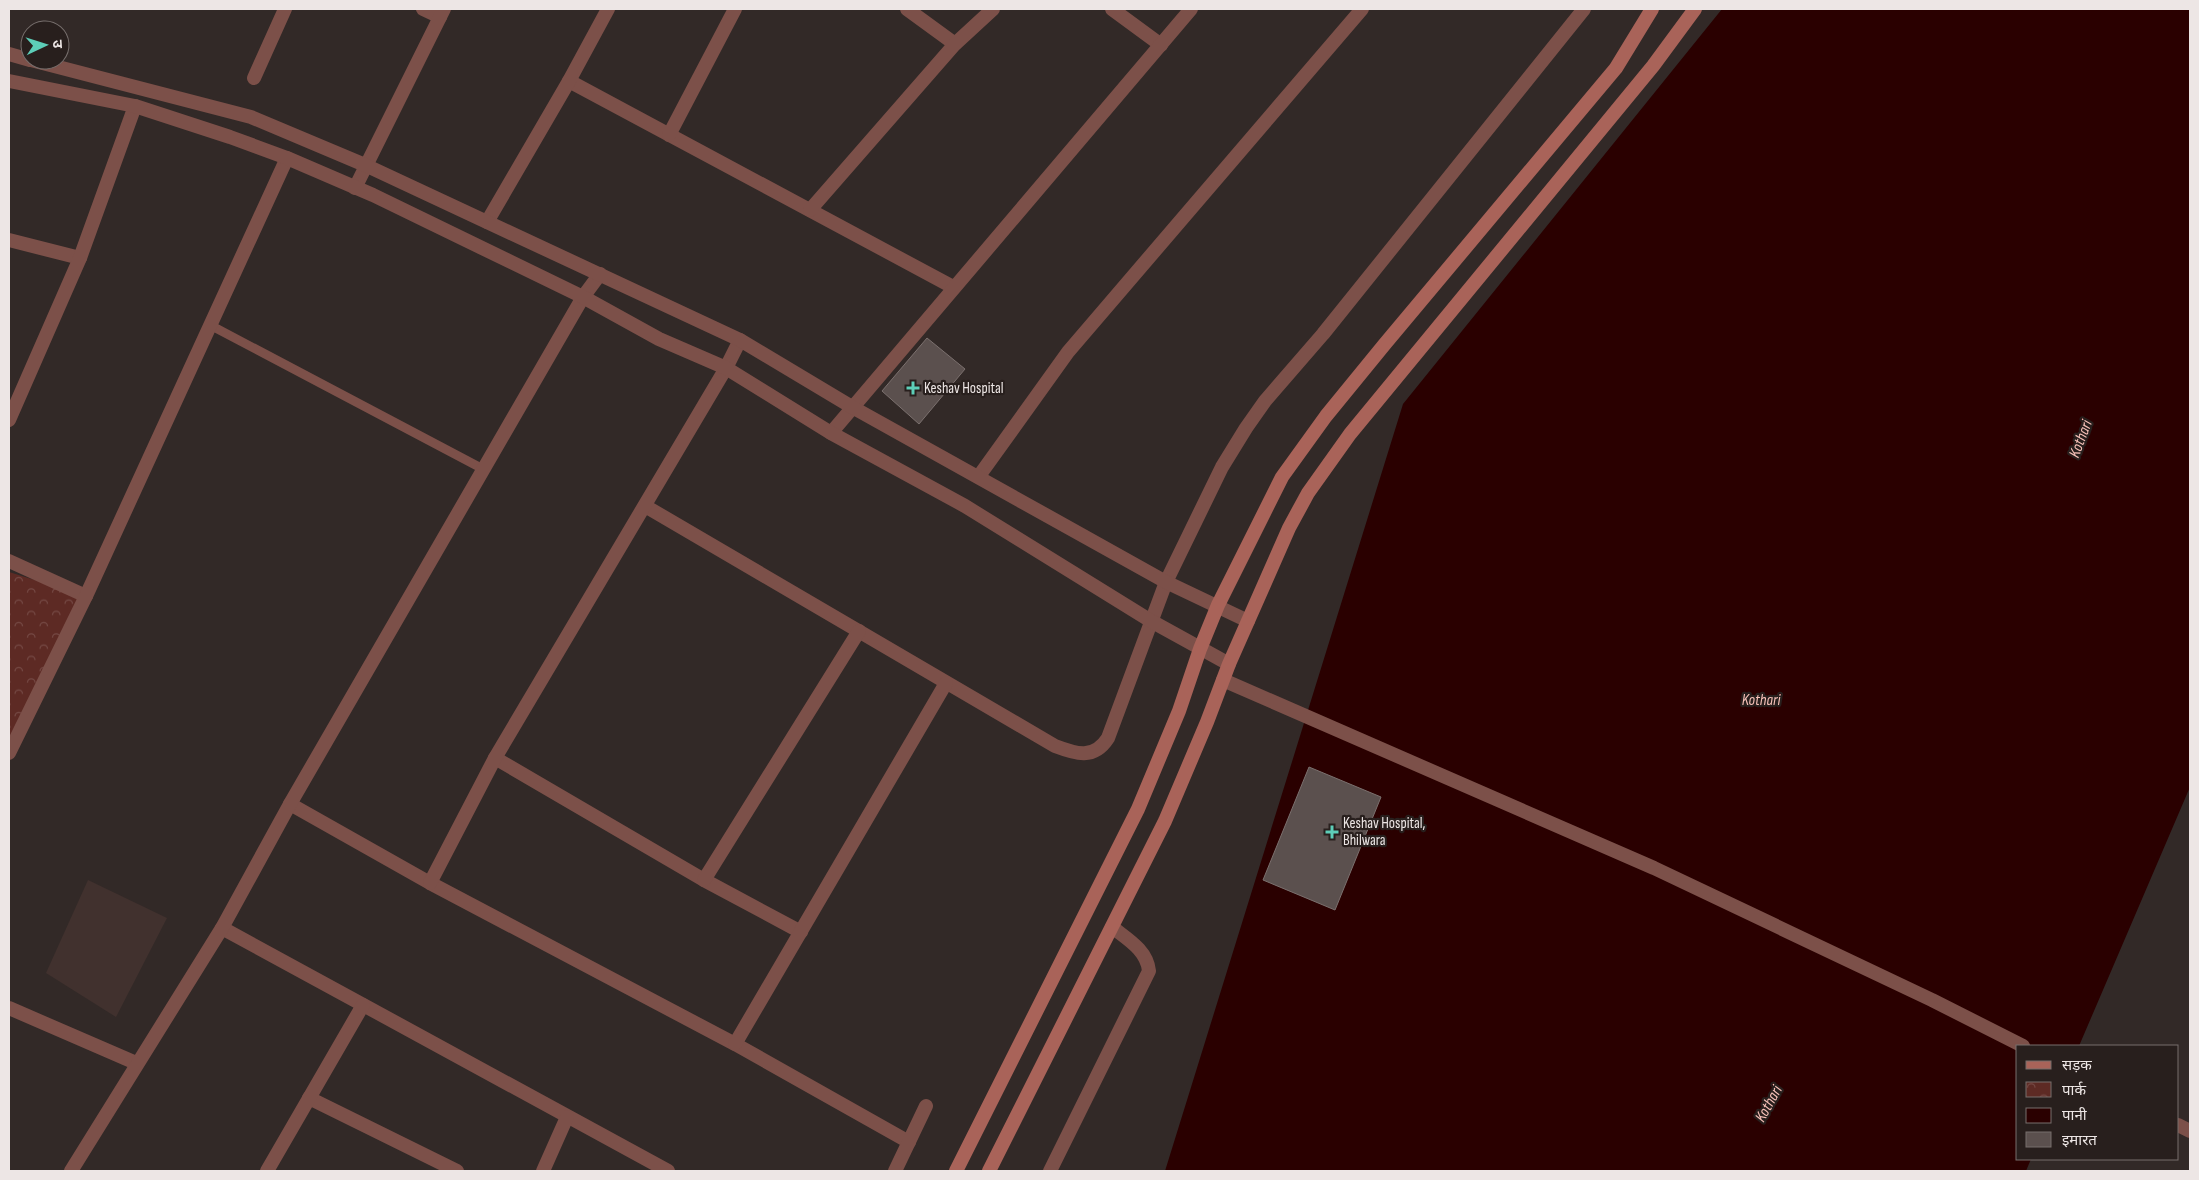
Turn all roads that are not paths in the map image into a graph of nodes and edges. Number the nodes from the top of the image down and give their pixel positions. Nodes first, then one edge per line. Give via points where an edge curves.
1 (285, 9) edge
2 (423, 9) edge
3 (608, 9) edge
4 (735, 9) edge
5 (907, 9) edge
6 (993, 9) edge
7 (1112, 9) edge
8 (1191, 9) edge
9 (1362, 9) edge
10 (1584, 9) edge
11 (1652, 9) edge
12 (1696, 9) edge
13 (442, 13) edge
14 (955, 44) junction
15 (1161, 45) junction
16 (69, 70) edge
17 (254, 78) dead end
18 (9, 81) edge
19 (569, 81) junction
20 (134, 106) junction
21 (669, 135) junction
22 (287, 158) junction
23 (365, 165) junction
24 (355, 188) junction
25 (810, 210) junction
26 (487, 222) junction
27 (9, 240) edge
28 (80, 258) junction
29 (600, 274) junction
30 (953, 287) junction
31 (583, 297) junction
32 (210, 325) junction
33 (740, 340) junction
34 (726, 368) junction
35 (852, 406) junction
36 (9, 420) edge
37 (831, 433) junction
38 (483, 469) junction
39 (979, 476) junction
40 (645, 506) junction
41 (9, 561) edge
42 (1166, 582) junction
43 (86, 596) junction
44 (1218, 605) junction
45 (1151, 621) junction
46 (1248, 621) junction
47 (858, 631) junction
48 (1200, 649) junction
49 (1229, 664) junction
50 (1222, 680) junction
51 (946, 683) junction
52 (9, 753) edge
53 (496, 758) junction
54 (290, 804) junction
55 (704, 880) junction
56 (430, 883) junction
57 (1112, 927) junction
58 (222, 928) junction
59 (801, 932) junction
60 (363, 1005) junction
61 (10, 1012) edge
62 (734, 1044) junction
63 (2021, 1045) edge
64 (136, 1064) junction
65 (309, 1098) junction
66 (926, 1106) dead end
67 (568, 1117) junction
68 (908, 1142) junction
69 (661, 1170) edge
70 (71, 1171) edge
71 (267, 1171) edge
72 (457, 1171) edge
73 (543, 1171) edge
74 (895, 1171) edge
75 (956, 1171) edge
76 (989, 1171) edge
77 (1050, 1171) edge

1 - 17 street
2 - 13 street
3 - 19 street
4 - 21 street
5 - 14 street
6 - 14 street
7 - 15 street
8 - 15 street
9 - 39 street via 1068,352
10 - 42 street via 1266,401 1222,467
11 - 44 main road via 1616,68 1326,416 1282,477
12 - 46 main road via 1654,66 1350,434 1308,493
13 - 23 street
14 - 25 street
15 - 30 street
16 - 23 street via 251,117
18 - 20 street
19 - 21 street
19 - 26 street
20 - 22 street
20 - 28 street
21 - 25 street
22 - 24 street
22 - 32 street
23 - 24 street
23 - 26 street
24 - 31 street
25 - 30 street
26 - 29 street
27 - 28 street
28 - 36 street
29 - 31 street
29 - 33 street
30 - 35 street
31 - 34 street via 659,339
31 - 38 street
32 - 38 lane
32 - 43 street
33 - 34 street
33 - 35 street
34 - 37 street
34 - 40 street
35 - 37 street
35 - 39 street
37 - 45 street via 965,506
38 - 54 street
39 - 42 street
40 - 47 street
40 - 53 street
41 - 43 street
42 - 44 street
42 - 45 street
43 - 52 street
44 - 46 street
44 - 48 main road
45 - 48 street
45 - 51 street via 1108,738 1102,746 1088,753 1070,752 1055,746
46 - 49 main road
47 - 51 street
47 - 55 street
48 - 49 street
48 - 75 main road via 1179,711 1138,809
49 - 50 main road
50 - 57 main road via 1165,821
50 - 63 street via 1654,868
51 - 59 street
53 - 55 street
53 - 56 street
54 - 56 street
54 - 58 street
55 - 59 street
56 - 62 street
57 - 76 main road
57 - 77 street via 1141,951 1150,971
58 - 60 street
58 - 64 street
59 - 62 street
60 - 65 street
60 - 67 street
61 - 64 street
62 - 68 street
64 - 70 street
65 - 71 street
65 - 72 street
66 - 68 street
67 - 69 street
67 - 73 street
68 - 74 street

